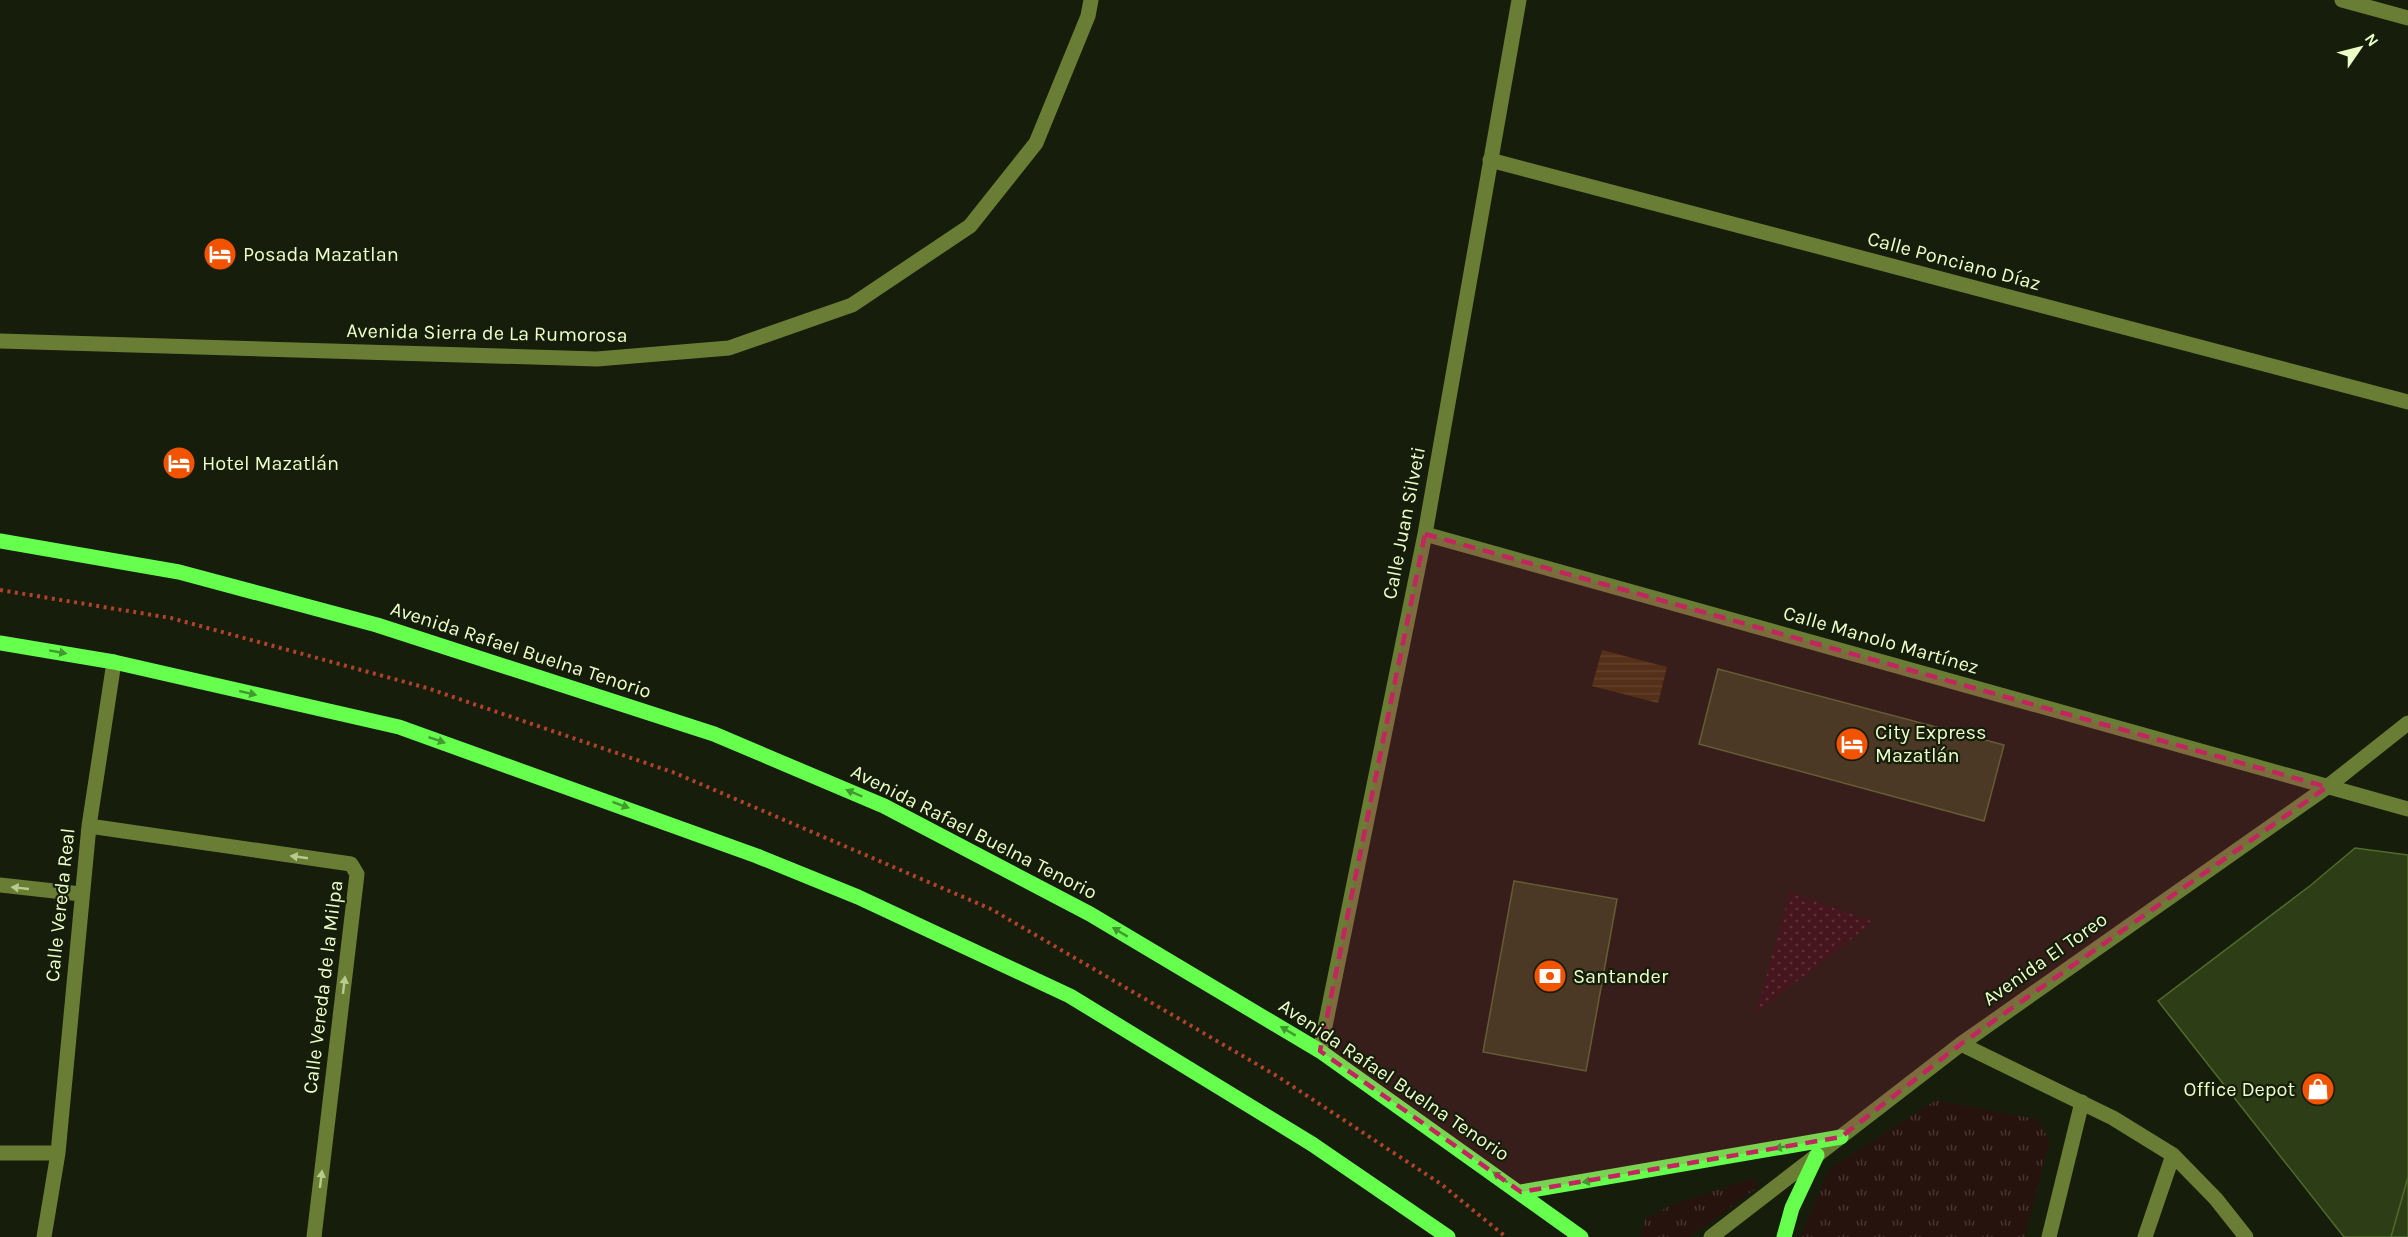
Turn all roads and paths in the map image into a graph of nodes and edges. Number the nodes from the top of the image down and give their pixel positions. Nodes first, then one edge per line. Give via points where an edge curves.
1 (1091, 0) edge
2 (1519, 0) edge
3 (2342, 0) edge
4 (2408, 18) edge
5 (1490, 160) junction
6 (0, 341) edge
7 (2408, 402) edge
8 (1425, 534) junction
9 (0, 542) edge
10 (0, 643) edge
11 (114, 662) junction
12 (2408, 723) edge
13 (2326, 787) junction
14 (2408, 808) edge
15 (89, 826) junction
16 (0, 885) edge
17 (81, 894) junction
18 (1961, 1044) junction
19 (1320, 1051) junction
20 (2082, 1102) junction
21 (1841, 1137) junction
22 (0, 1153) edge
23 (58, 1153) junction
24 (1817, 1155) junction
25 (2173, 1155) junction
26 (1521, 1192) junction
27 (44, 1237) edge
28 (314, 1237) edge
29 (1448, 1237) edge
30 (1581, 1237) edge
31 (1711, 1237) edge
32 (1784, 1237) edge
33 (2049, 1237) edge
34 (2145, 1237) edge
35 (2246, 1237) edge

1 - 6 street, Avenida Sierra de La Rumorosa via 1036,143 970,226 852,305 729,348 597,359
2 - 5 street, Calle Juan Silveti
3 - 4 street
5 - 7 street, Calle Ponciano Díaz
5 - 8 street, Calle Juan Silveti
8 - 13 street, Calle Manolo Martínez
8 - 19 street, Calle Juan Silveti
19 -> 9 main road, Avenida Rafael Buelna Tenorio via 1090,914 915,822 714,734 376,625 179,572
10 -> 11 main road
11 - 15 street, Calle Vereda Real
11 -> 29 main road via 399,727 619,804 858,897 1070,996 1312,1144
12 - 13 street, Avenida El Toreo
13 - 14 street, Calle Manolo Martínez
13 - 18 street, Avenida El Toreo
15 - 17 street, Calle Vereda Real
28 -> 15 street, Calle Vereda de la Milpa via 356,868 351,864
17 -> 16 street
17 - 23 street, Calle Vereda Real
18 - 20 street
18 - 21 street, Avenida El Toreo
26 -> 19 main road, Avenida Rafael Buelna Tenorio
20 - 25 street
20 - 33 street
21 - 24 street, Avenida El Toreo
21 -> 26 main road
22 - 23 street
23 - 27 street, Calle Vereda Real
24 - 31 street, Avenida El Toreo
24 - 32 main road via 1792,1208
25 - 34 street
25 - 35 street
26 - 30 main road, Avenida Rafael Buelna Tenorio

